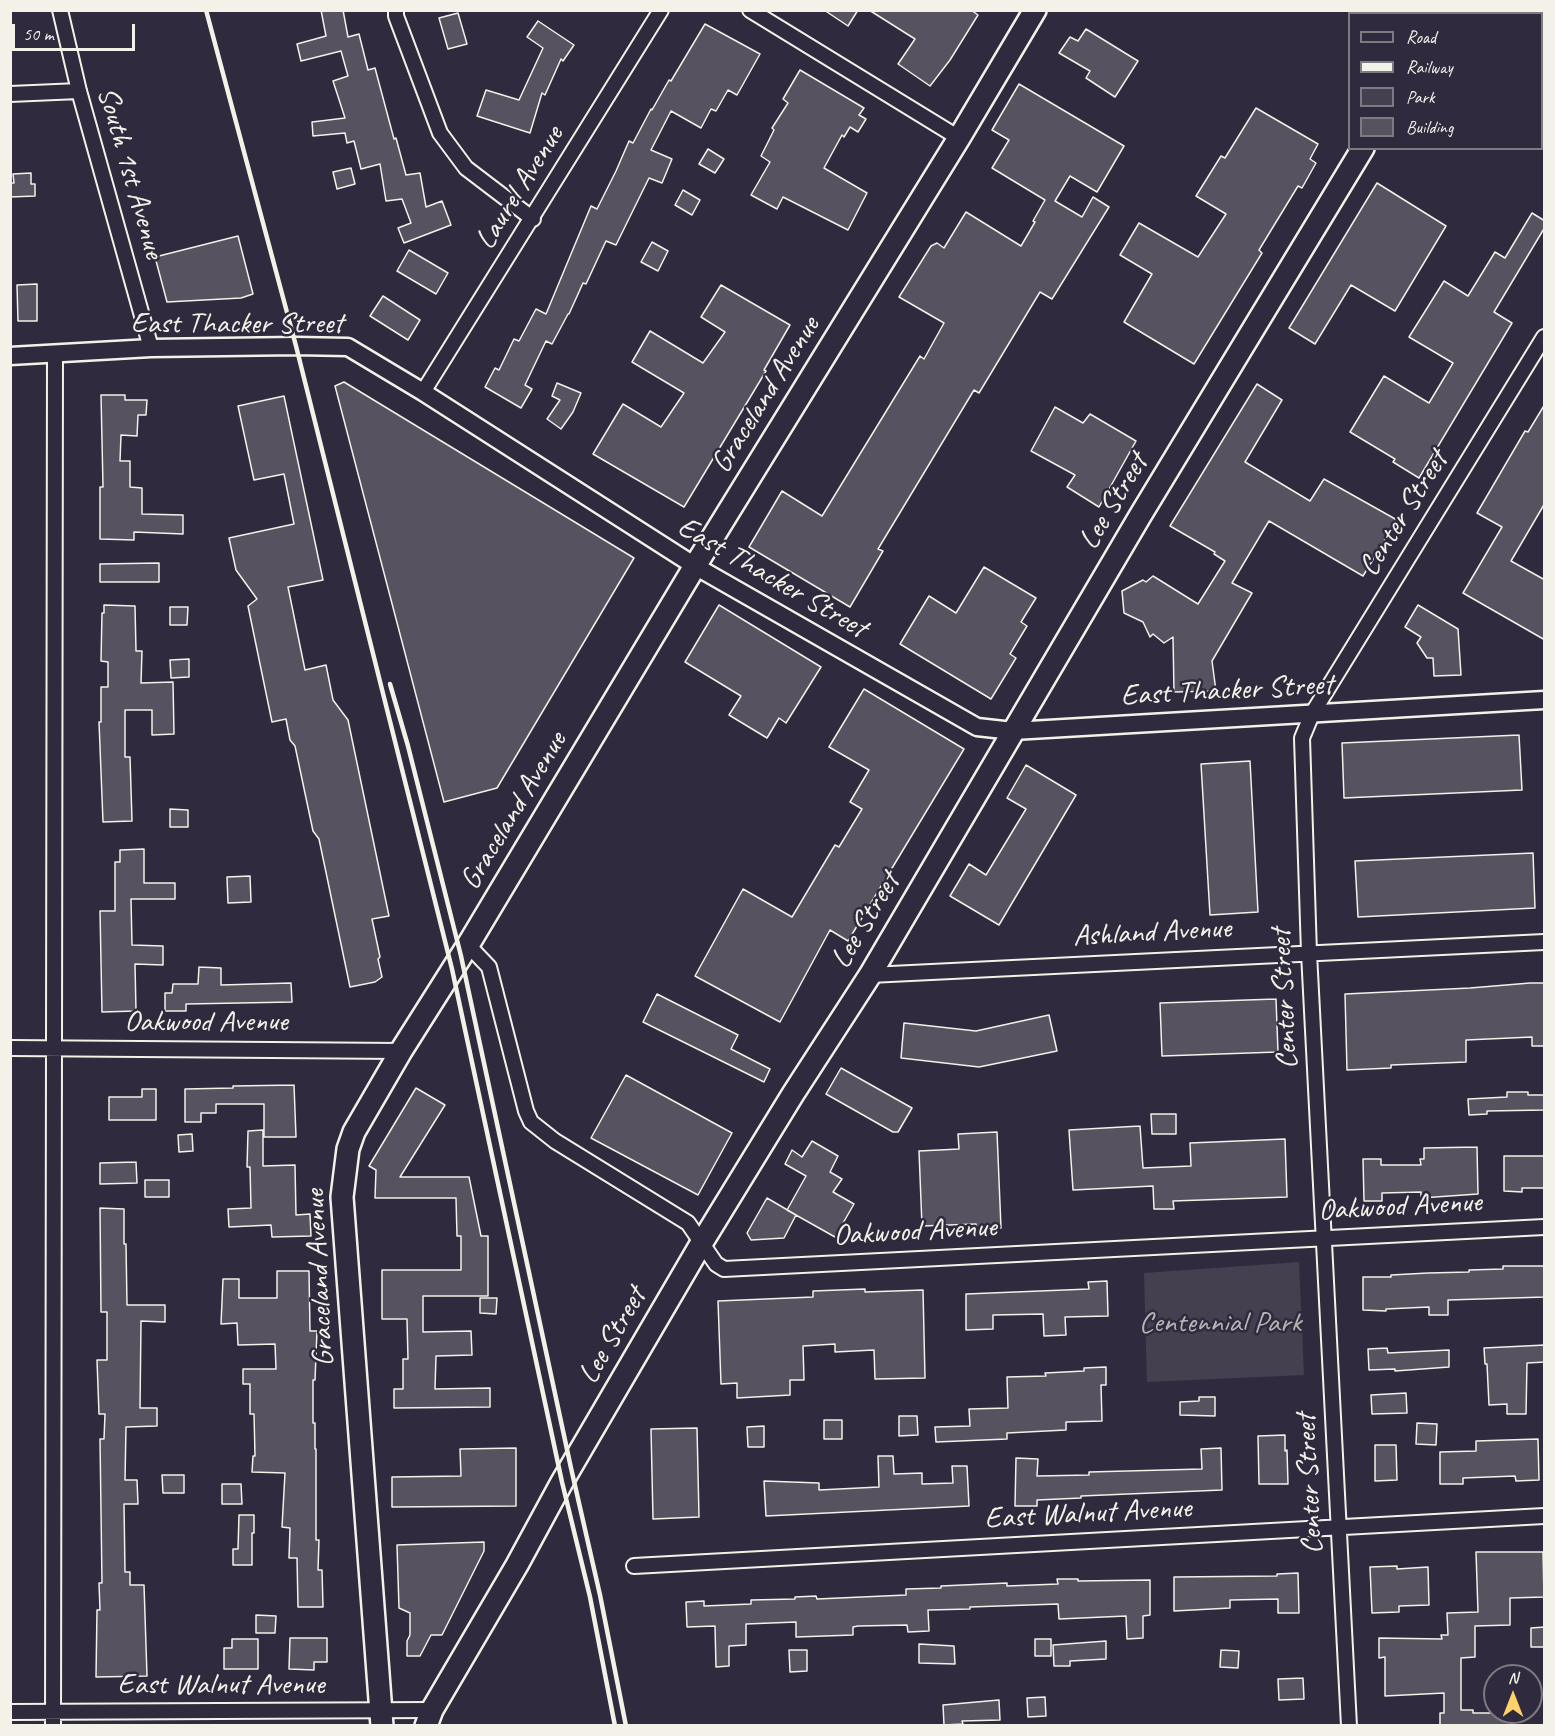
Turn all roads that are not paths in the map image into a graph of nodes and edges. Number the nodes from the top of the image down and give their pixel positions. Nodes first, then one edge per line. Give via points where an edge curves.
1 (60, 10) edge
2 (396, 10) edge
3 (661, 10) edge
4 (750, 10) edge
5 (1035, 10) edge
6 (79, 91) junction
7 (10, 94) edge
8 (959, 138) junction
9 (1362, 150) edge
10 (533, 219) junction
11 (1545, 337) edge
12 (151, 348) junction
13 (55, 354) junction
14 (10, 356) edge
15 (423, 392) junction
16 (695, 566) junction
17 (1545, 700) edge
18 (1312, 714) junction
19 (1013, 731) junction
20 (1545, 942) edge
21 (468, 945) junction
22 (1309, 953) junction
23 (870, 975) junction
24 (10, 1048) edge
25 (54, 1048) junction
26 (400, 1050) junction
27 (1545, 1227) edge
28 (1324, 1238) junction
29 (702, 1244) junction
30 (1545, 1516) edge
31 (1339, 1526) junction
32 (634, 1566) dead end
33 (10, 1712) edge
34 (429, 1718) edge
35 (53, 1719) edge
36 (382, 1719) edge
37 (1349, 1725) edge

1 - 6 street, South 1st Avenue
2 - 10 street via 440,133 466,168
3 - 10 street, Laurel Avenue
4 - 8 street
5 - 8 main road, Graceland Avenue
6 - 7 street
6 - 12 street, South 1st Avenue
8 - 16 main road, Graceland Avenue
9 - 19 main road, Lee Street
10 - 15 street, Laurel Avenue
11 - 18 street, Center Street
12 - 13 street, East Thacker Street
12 - 15 street, East Thacker Street via 348,347
13 - 14 street, East Thacker Street
13 - 25 street
15 - 16 street, East Thacker Street
16 - 19 street, East Thacker Street via 977,727
16 - 21 main road, Graceland Avenue
17 - 18 street, East Thacker Street
18 - 19 street, East Thacker Street
18 - 22 street, Center Street via 1302,738
19 - 23 main road, Lee Street
20 - 22 street, Ashland Avenue
21 - 26 main road, Graceland Avenue
21 - 29 street, Oakwood Avenue via 489,967 531,1122 688,1223
22 - 23 street, Ashland Avenue
22 - 28 street, Center Street
23 - 29 main road, Lee Street
24 - 25 street, Oakwood Avenue
25 - 26 street, Oakwood Avenue
25 - 35 street
26 - 36 main road, Graceland Avenue via 354,1132 342,1197
27 - 28 street, Oakwood Avenue
28 - 29 street, Oakwood Avenue via 724,1269
28 - 31 street, Center Street
29 - 34 main road, Lee Street
30 - 31 street, East Walnut Avenue
31 - 32 street, East Walnut Avenue
31 - 37 street, Center Street
33 - 35 street, East Walnut Avenue
34 - 36 street, East Walnut Avenue
35 - 36 street, East Walnut Avenue

